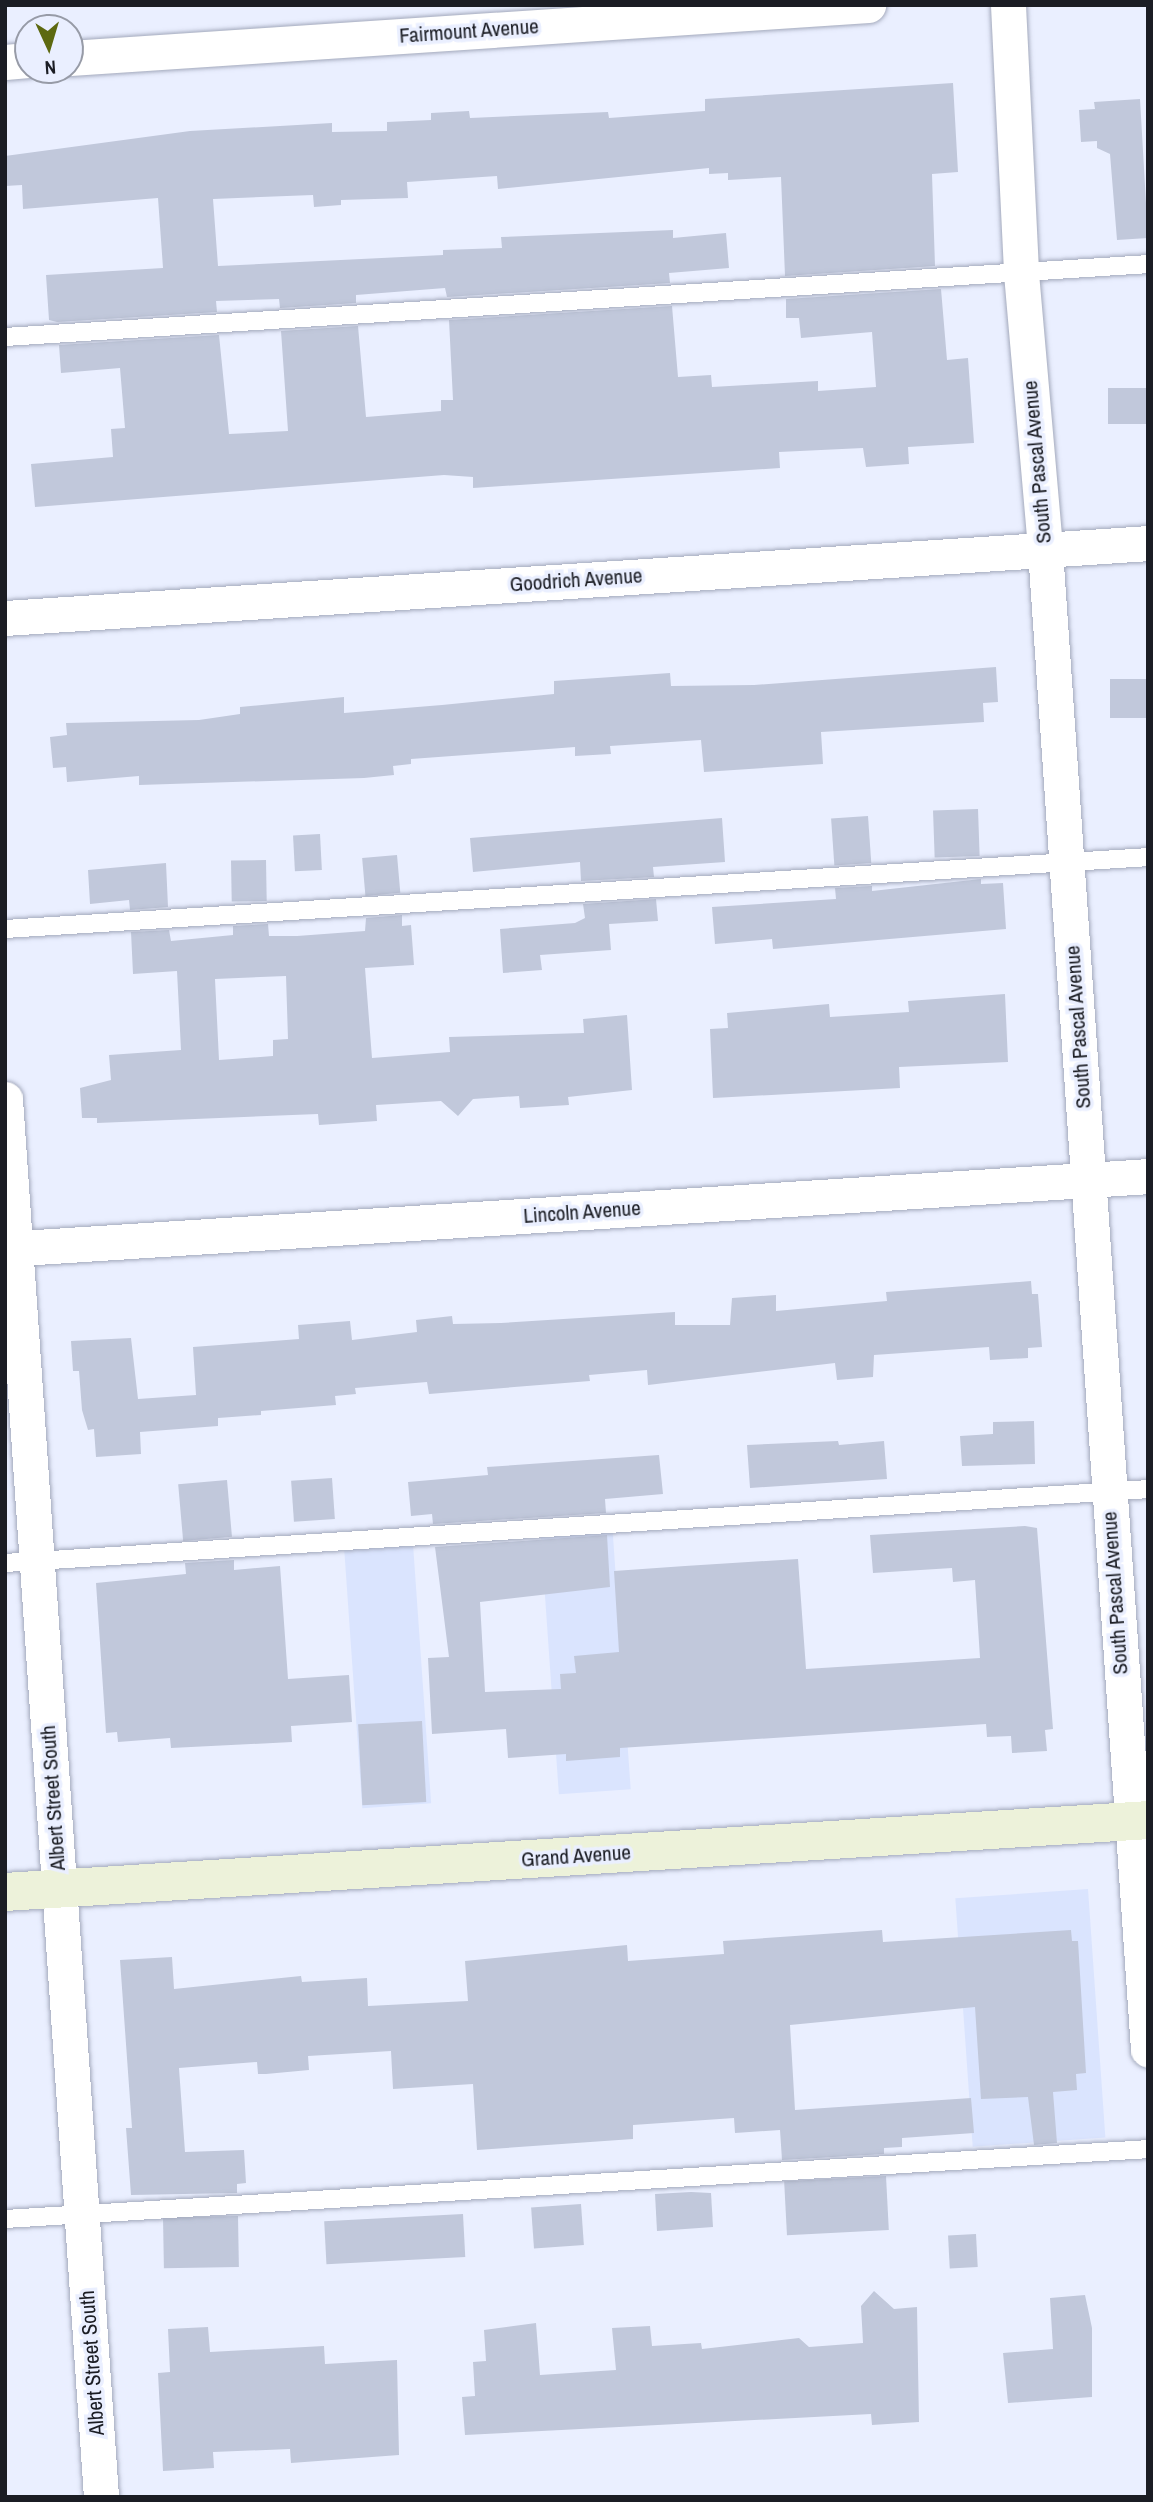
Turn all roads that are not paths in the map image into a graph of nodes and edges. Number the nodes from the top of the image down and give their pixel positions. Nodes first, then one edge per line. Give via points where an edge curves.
1 (867, 5) edge
2 (1008, 5) edge
3 (84, 57) edge
4 (1148, 264) edge
5 (1021, 273) junction
6 (5, 337) edge
7 (1148, 543) edge
8 (1045, 550) junction
9 (5, 618) edge
10 (1148, 857) edge
11 (1067, 862) junction
12 (5, 929) edge
13 (5, 1099) edge
14 (1148, 1176) edge
15 (1088, 1180) junction
16 (10, 1249) edge
17 (1148, 1489) edge
18 (1108, 1491) junction
19 (21, 1562) edge
20 (1140, 1821) edge
21 (59, 1889) junction
22 (5, 1892) edge
23 (1148, 2049) edge
24 (1148, 2149) edge
25 (82, 2215) junction
26 (5, 2219) edge
27 (101, 2497) edge

1 - 3 street, Fairmount Avenue
2 - 5 street, South Pascal Avenue
4 - 5 lane
5 - 6 lane
5 - 8 street, South Pascal Avenue
7 - 8 street, Goodrich Avenue
8 - 9 street, Goodrich Avenue
8 - 11 street, South Pascal Avenue
10 - 11 lane
11 - 12 lane
11 - 15 street, South Pascal Avenue
13 - 16 street, Albert Street South
14 - 15 street, Lincoln Avenue
15 - 16 street, Lincoln Avenue
15 - 18 street, South Pascal Avenue
16 - 19 street, Albert Street South
17 - 18 lane
18 - 19 lane
18 - 20 street, South Pascal Avenue
19 - 21 street, Albert Street South
20 - 21 main road, Grand Avenue
20 - 23 street, South Pascal Avenue
21 - 22 main road, Grand Avenue
21 - 25 street, Albert Street South
24 - 25 lane
25 - 26 lane
25 - 27 street, Albert Street South

